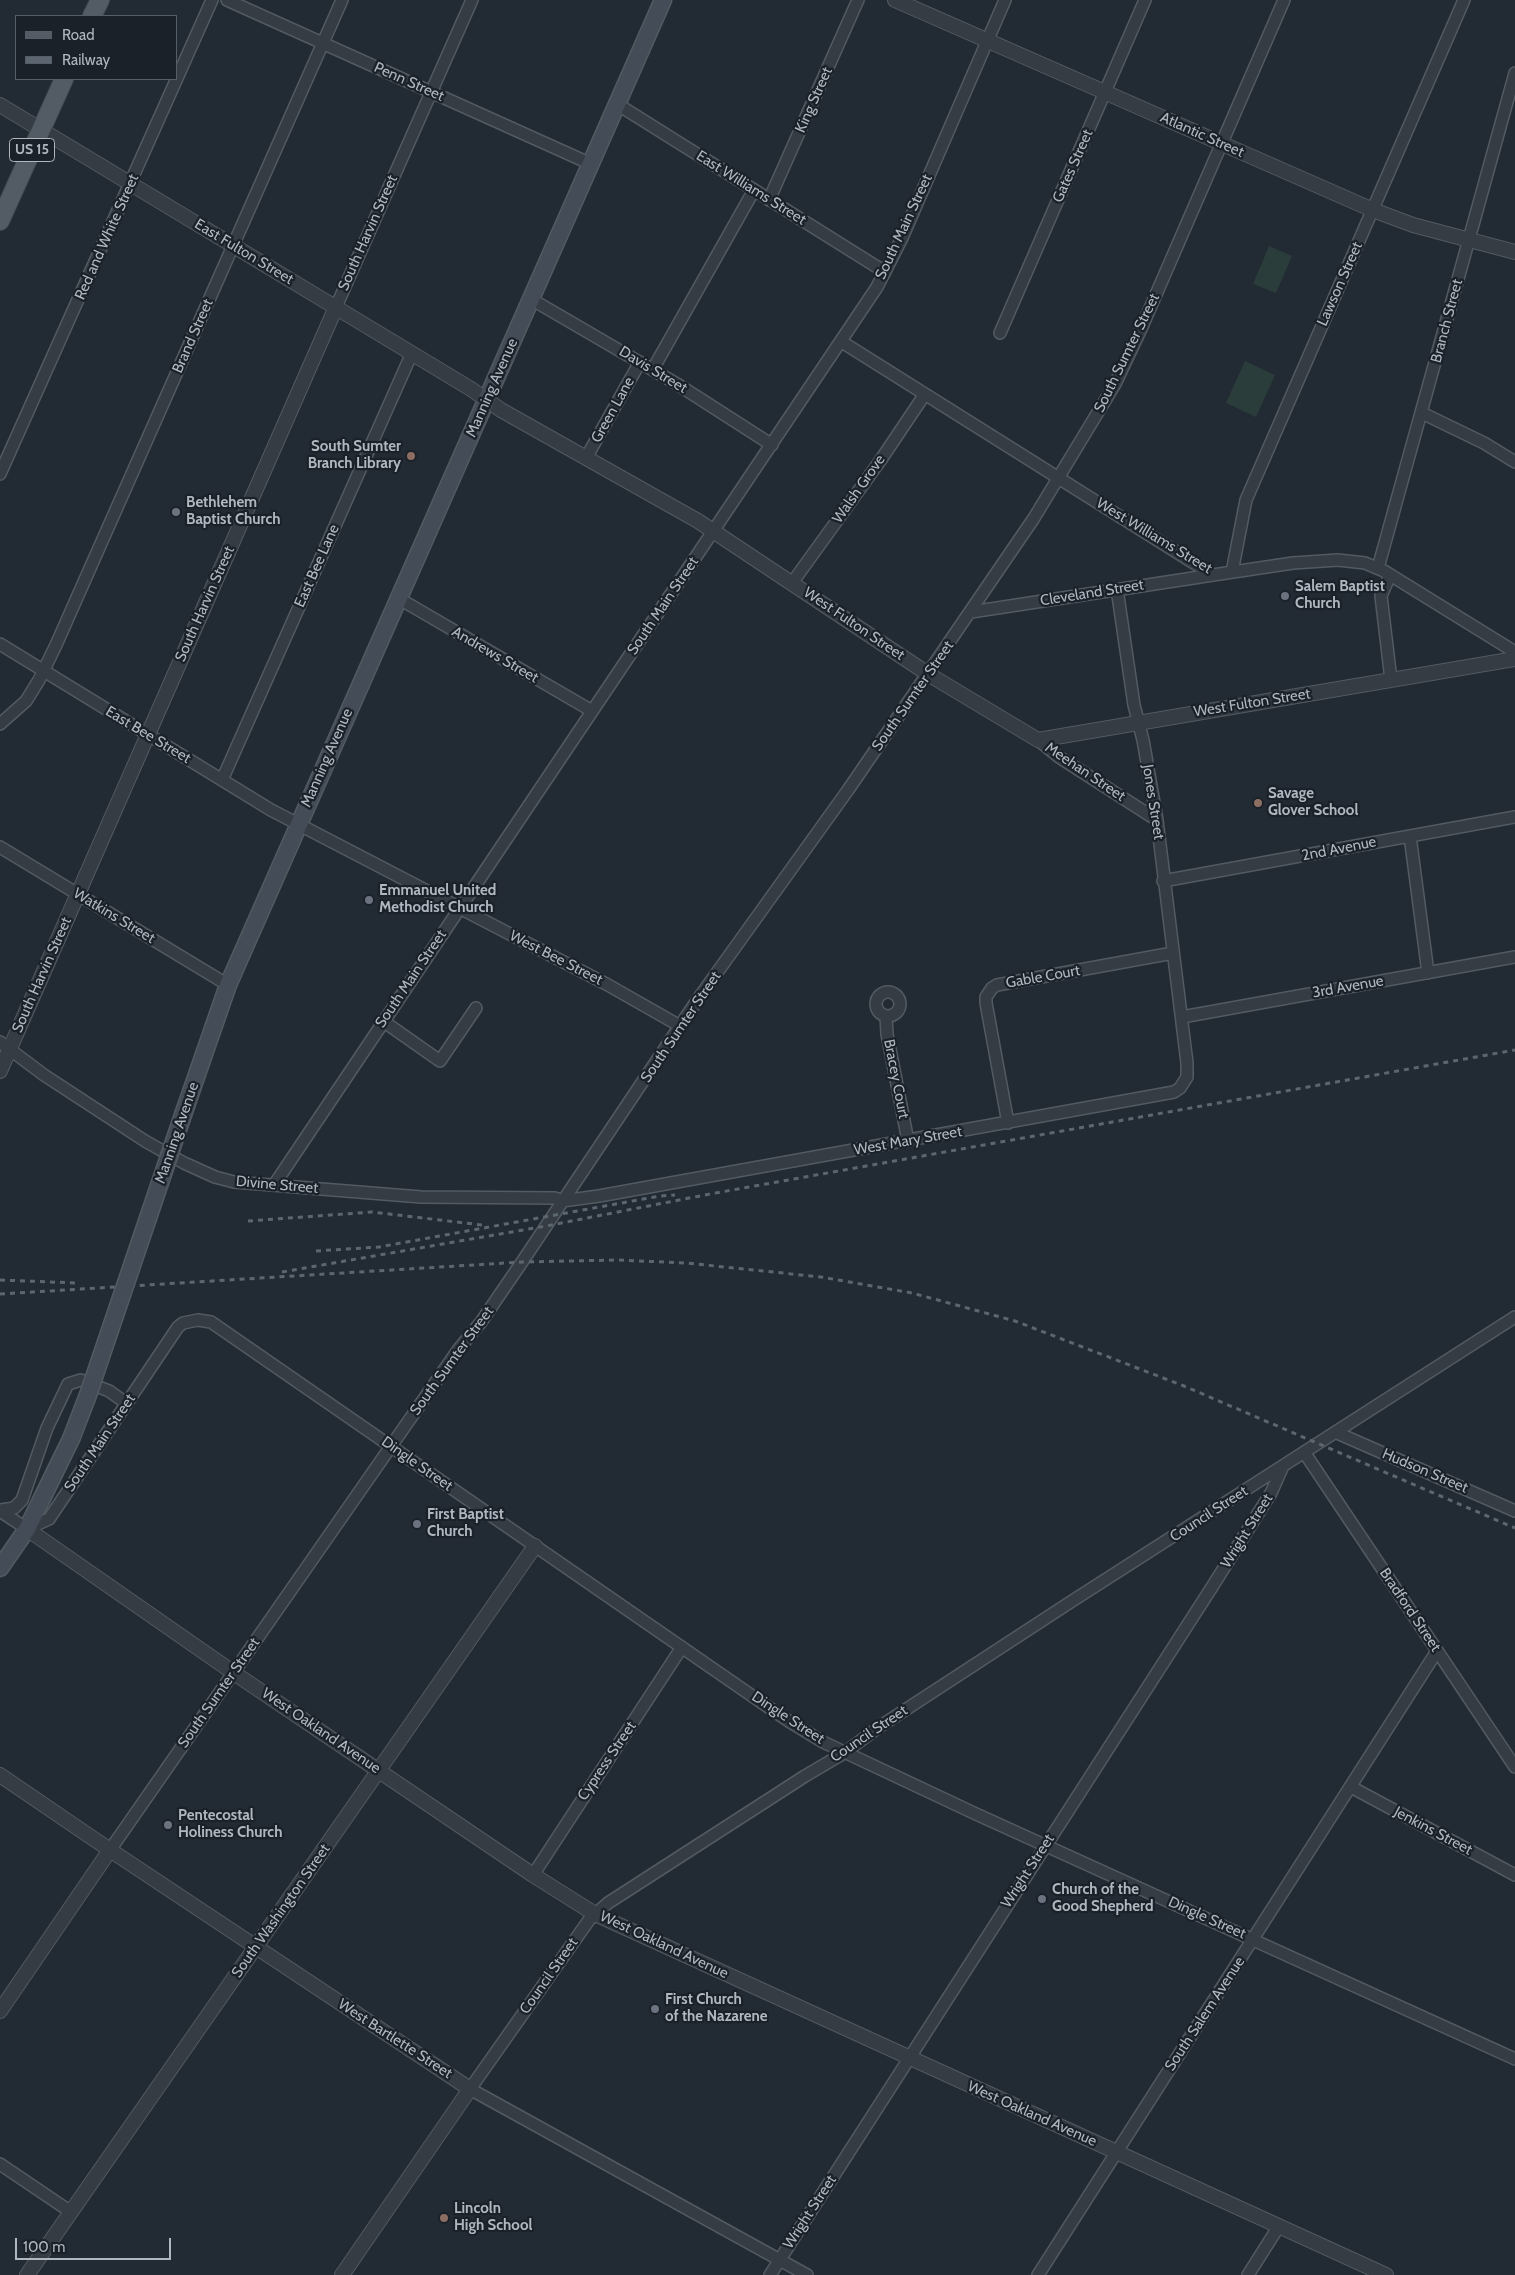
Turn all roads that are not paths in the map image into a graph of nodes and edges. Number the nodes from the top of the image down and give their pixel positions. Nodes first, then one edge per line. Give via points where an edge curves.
1 (100, 0) edge
2 (212, 0) edge
3 (227, 0) edge
4 (342, 0) edge
5 (472, 0) edge
6 (663, 0) edge
7 (858, 0) edge
8 (895, 0) edge
9 (1006, 0) edge
10 (1145, 0) edge
11 (1284, 0) edge
12 (1464, 0) edge
13 (92, 15) edge
14 (988, 41) junction
15 (323, 43) junction
16 (1515, 73) edge
17 (178, 76) edge
18 (64, 80) edge
19 (176, 80) edge
20 (1513, 85) edge
21 (431, 92) junction
22 (1105, 92) junction
23 (617, 104) junction
24 (0, 105) edge
25 (41, 130) junction
26 (1222, 144) junction
27 (590, 164) junction
28 (130, 184) junction
29 (754, 190) junction
30 (769, 200) junction
31 (1373, 210) junction
32 (0, 221) edge
33 (1469, 241) junction
34 (233, 246) junction
35 (1515, 252) edge
36 (885, 272) junction
37 (531, 299) junction
38 (336, 307) junction
39 (1000, 333) dead end
40 (842, 342) junction
41 (412, 353) junction
42 (640, 362) junction
43 (652, 369) junction
44 (925, 394) junction
45 (486, 400) junction
46 (1422, 413) junction
47 (772, 445) junction
48 (586, 458) junction
49 (1515, 462) edge
50 (0, 474) edge
51 (1059, 478) junction
52 (714, 531) junction
53 (1378, 568) junction
54 (1232, 572) junction
55 (1390, 574) junction
56 (1213, 575) junction
57 (792, 583) junction
58 (1117, 589) junction
59 (398, 598) junction
60 (971, 612) junction
61 (0, 644) edge
62 (1515, 652) edge
63 (1515, 659) edge
64 (44, 671) junction
65 (928, 674) junction
66 (1391, 680) junction
67 (592, 711) junction
68 (1138, 722) junction
69 (0, 724) edge
70 (147, 735) junction
71 (1038, 740) junction
72 (222, 780) junction
73 (1515, 817) edge
74 (1157, 820) junction
75 (297, 825) junction
76 (1410, 836) junction
77 (0, 847) edge
78 (1163, 881) junction
79 (77, 894) junction
80 (459, 908) junction
81 (1173, 953) junction
82 (1515, 958) edge
83 (1428, 973) junction
84 (228, 985) junction
85 (476, 1008) dead end
86 (886, 1016) dead end
87 (1182, 1017) junction
88 (382, 1021) junction
89 (680, 1026) junction
90 (5, 1045) edge
91 (0, 1071) edge
92 (1008, 1123) junction
93 (908, 1141) junction
94 (274, 1186) junction
95 (562, 1201) junction
96 (1515, 1317) edge
97 (198, 1320) joint
98 (126, 1403) junction
99 (1335, 1432) junction
100 (391, 1446) junction
101 (1304, 1452) junction
102 (1283, 1466) junction
103 (0, 1510) edge
104 (1515, 1511) edge
105 (27, 1529) junction
106 (535, 1546) junction
107 (0, 1568) edge
108 (682, 1647) junction
109 (1438, 1651) junction
110 (234, 1673) junction
111 (844, 1753) junction
112 (1515, 1767) edge
113 (379, 1771) junction
114 (0, 1775) edge
115 (1351, 1787) junction
116 (1045, 1845) junction
117 (110, 1850) junction
118 (533, 1875) junction
119 (1515, 1875) edge
120 (595, 1914) junction
121 (1253, 1939) junction
122 (255, 1948) junction
123 (0, 2011) edge
124 (908, 2058) junction
125 (1515, 2059) edge
126 (470, 2089) junction
127 (1116, 2152) junction
128 (0, 2164) edge
129 (71, 2212) junction
130 (1279, 2226) junction
131 (780, 2260) junction
132 (27, 2275) edge
133 (342, 2275) edge
134 (770, 2275) edge
135 (807, 2275) edge
136 (1038, 2275) edge
137 (1248, 2275) edge
138 (1386, 2275) edge

1 - 13 main road
2 - 17 street, Red and White Street
3 - 15 street, Penn Street
4 - 15 street, Brand Street
5 - 21 street, South Harvin Street
6 - 23 main road, Manning Avenue
7 - 30 street, King Street
8 - 14 street, Atlantic Street
9 - 14 street, South Main Street
10 - 22 street, Gates Street
11 - 26 street, South Sumter Street
12 - 31 street, Lawson Street
14 - 22 street, Atlantic Street
14 - 36 street, South Main Street
15 - 21 street, Penn Street
15 - 34 street, Brand Street
16 - 20 street, Branch Street
18 - 25 main road, US 15
19 - 28 street, Red and White Street
20 - 33 street, Branch Street
21 - 27 street, Penn Street
21 - 38 street, South Harvin Street
22 - 26 street, Atlantic Street
22 - 39 street, Gates Street
23 - 27 main road, Manning Avenue
23 - 29 street, East Williams Street
24 - 25 street, East Fulton Street
25 - 28 street, East Fulton Street
25 - 32 main road, US 15
26 - 31 street, Atlantic Street
26 - 51 street, South Sumter Street via 1115,384
27 - 37 main road, Manning Avenue
28 - 34 street, East Fulton Street
28 - 50 street, Red and White Street
29 - 30 street, East Williams Street
29 - 43 street
30 - 36 street, East Williams Street
31 - 33 street, Atlantic Street
31 - 54 street, Lawson Street via 1246,500
33 - 35 street, Atlantic Street
33 - 46 street, Branch Street
34 - 38 street, East Fulton Street
34 - 64 street, Brand Street
36 - 40 street, South Main Street
37 - 42 street, Davis Street
37 - 45 main road, Manning Avenue
38 - 41 street, East Fulton Street
38 - 70 street, South Harvin Street
40 - 44 street, West Williams Street
40 - 47 street, South Main Street
41 - 45 street, East Fulton Street
41 - 72 street, East Bee Lane
42 - 43 street, Davis Street
42 - 48 street, Green Lane
43 - 47 street, Davis Street
44 - 51 street, West Williams Street
44 - 57 street, Walsh Grove
45 - 48 street, West Fulton Street
45 - 59 main road, Manning Avenue
46 - 49 street
46 - 53 street, Branch Street
47 - 52 street, South Main Street
48 - 52 street, West Fulton Street
51 - 56 street, West Williams Street
51 - 60 street, South Sumter Street
52 - 57 street, West Fulton Street
52 - 67 street, South Main Street
53 - 54 street, West Williams Street via 1338,560
53 - 55 street, West Williams Street
54 - 56 street, West Williams Street
55 - 62 street, West Williams Street
55 - 66 street via 1381,596
56 - 58 street, Cleveland Street
57 - 65 street, West Fulton Street
58 - 60 street, Cleveland Street
58 - 68 street, Jones Street
59 - 67 street, Andrews Street
59 - 75 main road, Manning Avenue
60 - 65 street, South Sumter Street
61 - 64 street, East Bee Street
63 - 66 street, West Fulton Street
64 - 69 street, Brand Street via 26,701
64 - 70 street, East Bee Street
65 - 71 street, West Fulton Street
65 - 89 street, South Sumter Street
66 - 68 street, West Fulton Street
67 - 80 street, South Main Street
68 - 71 street, West Fulton Street
68 - 74 street, Jones Street
70 - 72 street, East Bee Street
70 - 79 street, South Harvin Street
71 - 74 street, Meehan Street
72 - 75 street, East Bee Street
73 - 76 street, 2nd Avenue
74 - 78 street, Jones Street
75 - 80 street, West Bee Street
75 - 84 main road, Manning Avenue
76 - 78 street, 2nd Avenue
76 - 83 street
77 - 79 street, Watkins Street
78 - 81 street, Jones Street
79 - 84 street, Watkins Street
79 - 90 street, South Harvin Street
80 - 88 street, South Main Street
80 - 89 street, West Bee Street
81 - 87 street, Jones Street
81 - 92 street, Gable Court via 992,988 986,1003
82 - 83 street, 3rd Avenue
83 - 87 street, 3rd Avenue
84 - 105 main road, Manning Avenue, bridge via 88,1395 71,1439
85 - 88 street via 440,1062
86 - 93 street, Bracey Court
87 - 92 street, West Mary Street via 1188,1072 1180,1088 1174,1092
88 - 94 street, South Main Street
89 - 95 street, South Sumter Street
90 - 91 street, South Harvin Street
90 - 94 street, Divine Street via 145,1141 184,1163 234,1182
92 - 93 street, West Mary Street
93 - 95 street, West Mary Street
94 - 95 street, Divine Street via 422,1197 555,1198
95 - 100 street, South Sumter Street
96 - 99 street, Council Street
97 - 98 street, South Main Street via 178,1327
97 - 100 street, Dingle Street via 211,1322
98 - 103 street via 109,1391 81,1380 68,1384 47,1428 22,1500 14,1508
98 - 105 street, South Main Street via 49,1519
99 - 101 street, Council Street
99 - 104 street, Hudson Street
100 - 106 street, Dingle Street
100 - 110 street, South Sumter Street
101 - 102 street, Council Street
101 - 109 street, Bradford Street
102 - 111 street, Council Street via 879,1727
102 - 116 street, Wright Street via 1271,1493
103 - 105 street, West Oakland Avenue
105 - 107 main road, South Main Street
105 - 110 street, West Oakland Avenue
106 - 108 street, Dingle Street
106 - 113 street, South Washington Street
108 - 111 street, Dingle Street via 787,1720
108 - 118 street, Cypress Street
109 - 112 street, Bradford Street
109 - 115 street, South Salem Avenue
110 - 113 street, West Oakland Avenue
110 - 117 street, South Sumter Street
111 - 116 street, Dingle Street
111 - 120 street, Council Street
113 - 118 street, West Oakland Avenue
113 - 122 street, South Washington Street
114 - 117 street, West Bartlette Street
115 - 119 street, Jenkins Street
115 - 121 street, South Salem Avenue
116 - 121 street, Dingle Street
116 - 124 street, Wright Street
117 - 122 street, West Bartlette Street
117 - 123 street, South Sumter Street
118 - 120 street, West Oakland Avenue
120 - 124 street, West Oakland Avenue
120 - 126 street, Council Street
121 - 125 street, Dingle Street
121 - 127 street, South Salem Avenue
122 - 126 street, West Bartlette Street
122 - 129 street, South Washington Street
124 - 127 street, West Oakland Avenue
124 - 131 street, Wright Street
126 - 131 street, West Bartlette Street
126 - 133 street, Council Street
127 - 130 street, West Oakland Avenue
127 - 136 street, South Salem Avenue
128 - 129 street
129 - 132 street, South Washington Street
130 - 137 street
130 - 138 street, West Oakland Avenue
131 - 134 street, Wright Street
131 - 135 street, West Bartlette Street

